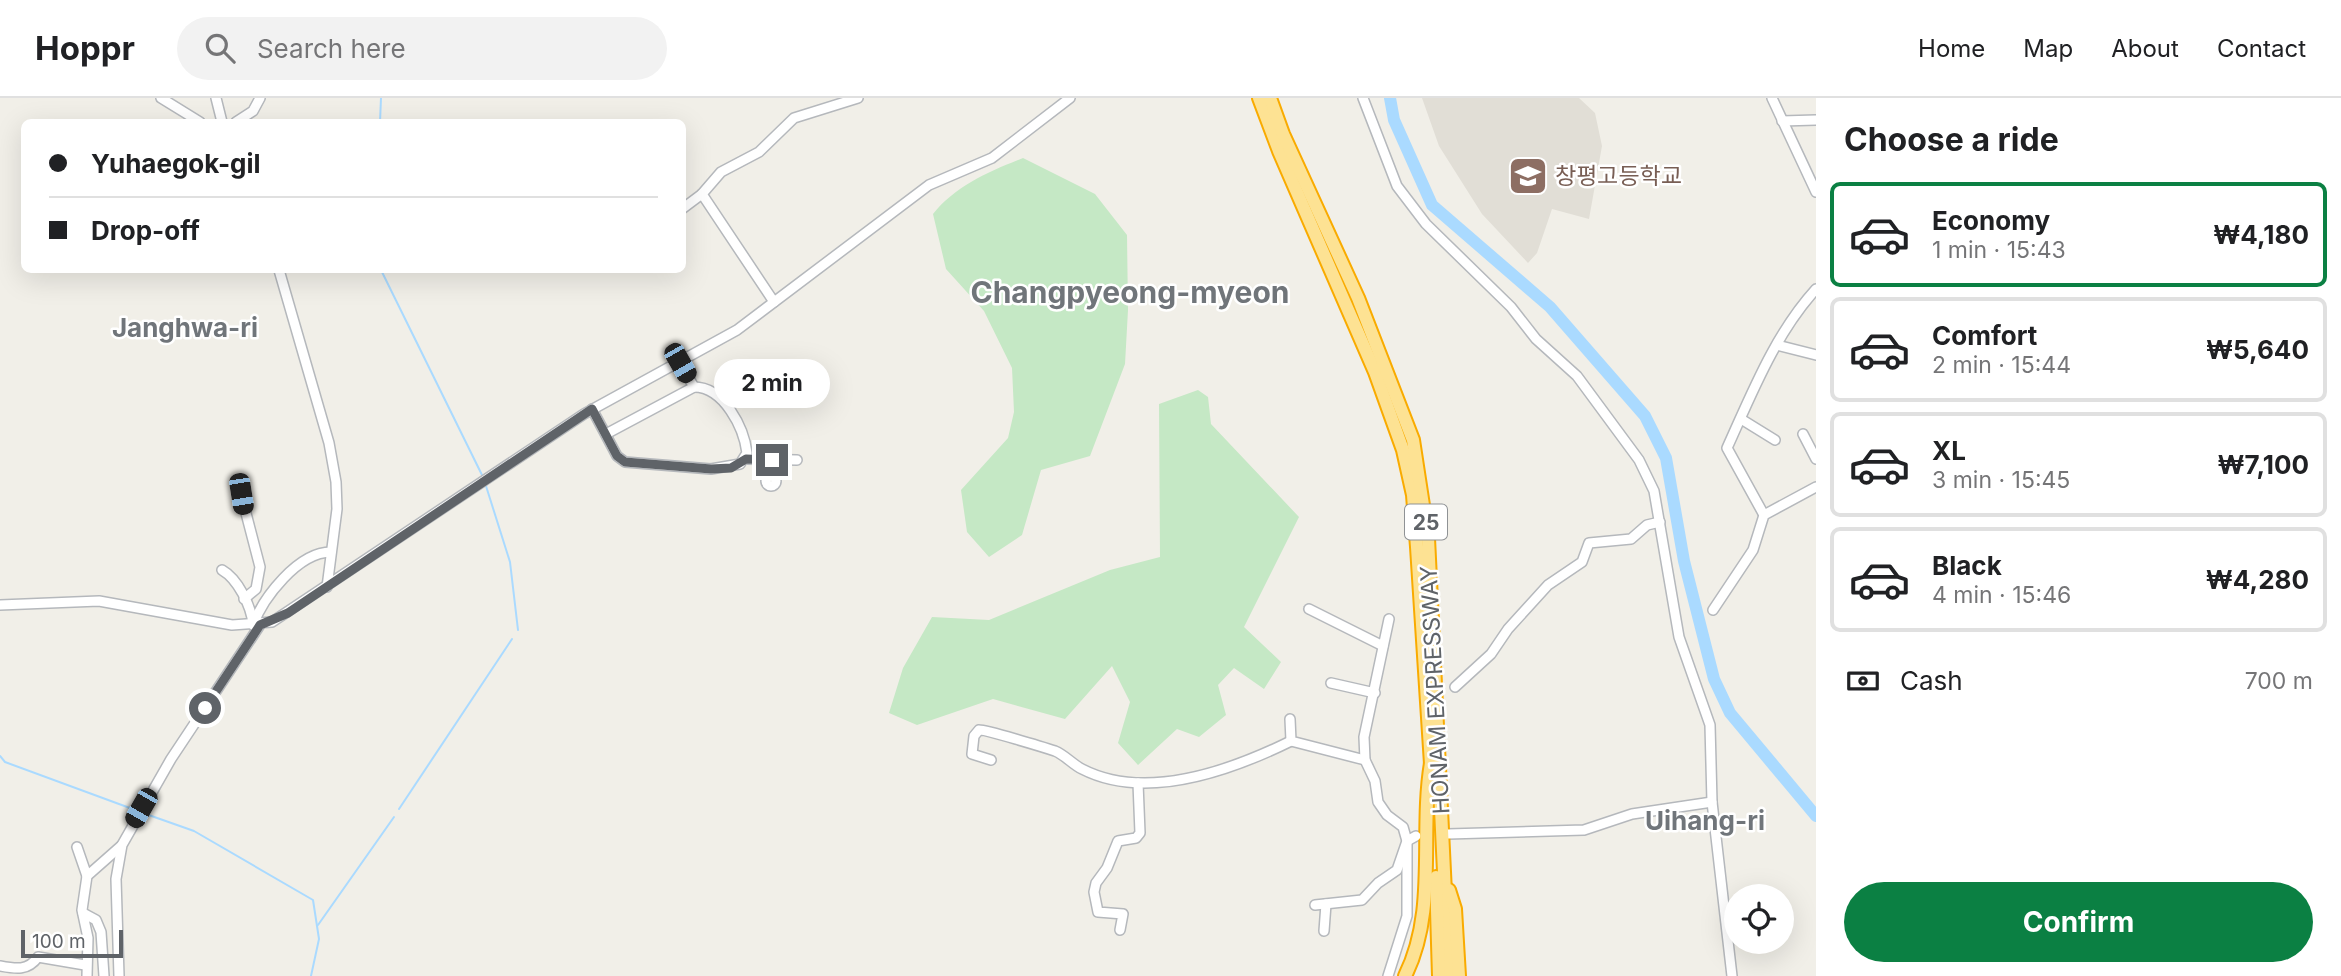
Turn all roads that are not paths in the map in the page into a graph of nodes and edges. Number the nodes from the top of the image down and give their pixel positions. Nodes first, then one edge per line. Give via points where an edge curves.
1 (161, 98) edge
2 (216, 98) edge
3 (260, 98) edge
4 (858, 98) edge
5 (1070, 98) edge
6 (1259, 98) edge
7 (1270, 98) edge
8 (1363, 98) edge
9 (1772, 98) edge
10 (195, 119) edge
11 (221, 119) edge
12 (241, 119) edge
13 (1816, 120) edge
14 (1782, 121) junction
15 (1816, 192) edge
16 (702, 194) junction
17 (686, 206) edge
18 (280, 273) edge
19 (1816, 289) edge
20 (774, 302) junction
21 (1777, 345) junction
22 (1816, 355) edge
23 (680, 363) junction
24 (694, 387) junction
25 (592, 409) junction
26 (1741, 419) junction
27 (606, 434) junction
28 (1803, 434) dead end
29 (1775, 440) dead end
30 (1816, 458) edge
31 (746, 459) junction
32 (772, 460) junction
33 (797, 460) dead end
34 (771, 476) dead end
35 (1816, 487) edge
36 (241, 494) dead end
37 (1764, 515) junction
38 (1660, 522) junction
39 (331, 552) junction
40 (222, 570) dead end
41 (327, 587) junction
42 (244, 599) junction
43 (0, 605) edge
44 (1309, 609) dead end
45 (1713, 610) dead end
46 (1389, 619) dead end
47 (257, 625) junction
48 (1383, 646) junction
49 (1331, 683) dead end
50 (1455, 687) dead end
51 (1375, 693) junction
52 (1290, 719) dead end
53 (1291, 741) junction
54 (991, 760) dead end
55 (1365, 760) junction
56 (1431, 764) junction
57 (1138, 783) junction
58 (1712, 802) junction
59 (1448, 834) dead end
60 (1416, 836) dead end
61 (1407, 841) junction
62 (122, 845) junction
63 (77, 847) dead end
64 (1443, 868) junction
65 (87, 876) junction
66 (1326, 904) junction
67 (1315, 905) dead end
68 (83, 913) junction
69 (1120, 930) dead end
70 (1324, 931) dead end
71 (85, 965) junction
72 (0, 967) edge
73 (88, 976) edge
74 (104, 976) edge
75 (119, 976) edge
76 (1388, 976) edge
77 (1405, 976) edge
78 (1439, 976) edge
79 (1449, 976) edge
80 (1459, 976) edge
81 (1732, 976) edge

1 - 10 street
2 - 11 street
3 - 12 street via 253,111
4 - 16 street via 794,118 759,152 721,172
5 - 20 street via 992,158 929,185
6 - 56 highway, HONAM EXPRESSWAY / 25 via 1404,450 1418,547
7 - 64 highway, HONAM EXPRESSWAY / 25 via 1413,439 1428,538
8 - 38 street via 1397,186 1426,224 1511,307 1602,407 1639,460 1654,491
9 - 14 street
13 - 14 street
14 - 15 street
16 - 17 street
16 - 20 street
18 - 39 street via 329,443 337,509
19 - 21 street
20 - 23 street via 726,338
21 - 22 street
21 - 26 street via 1762,367
23 - 24 street
23 - 25 street
24 - 27 street
24 - 31 street via 712,392 737,419
25 - 27 street
25 - 41 street
26 - 29 street
26 - 37 street via 1727,448
27 - 31 street via 619,458 633,463 721,469
28 - 30 street
31 - 32 street
32 - 33 street
32 - 34 street
35 - 37 street
36 - 42 street via 260,567 256,589
37 - 45 street via 1752,550
38 - 50 street via 1647,525 1631,539 1589,542 1582,562 1548,585 1507,629 1491,654
38 - 58 street via 1678,637 1710,725
39 - 41 street
39 - 47 street via 307,559 281,582 267,597
40 - 42 street via 231,576
41 - 47 street via 288,613
42 - 47 street
43 - 47 street via 99,601 232,625
44 - 48 street
46 - 48 street
47 - 62 street
48 - 51 street
49 - 51 street
51 - 55 street via 1364,737
52 - 53 street
53 - 55 street
53 - 57 street via 1208,776
54 - 57 street via 972,754 979,730 1056,751 1082,769 1103,776
55 - 61 street via 1378,802 1403,827
56 - 77 highway via 1425,799 1426,895 1416,950
56 - 78 highway, HONAM EXPRESSWAY / 25
57 - 69 street via 1140,833 1118,841 1094,892 1098,912 1123,914
58 - 59 street via 1632,814 1584,830
58 - 81 street
60 - 61 street
61 - 66 street via 1397,870 1362,900
61 - 76 street via 1406,916
62 - 65 street
62 - 75 street via 116,879
63 - 65 street
64 - 79 highway, HONAM EXPRESSWAY / 25
64 - 80 highway via 1455,909
65 - 68 street
66 - 67 street
66 - 70 street
68 - 71 street via 88,938
68 - 74 street via 96,920 101,932
71 - 72 street via 38,957 32,965 18,969
71 - 73 street

